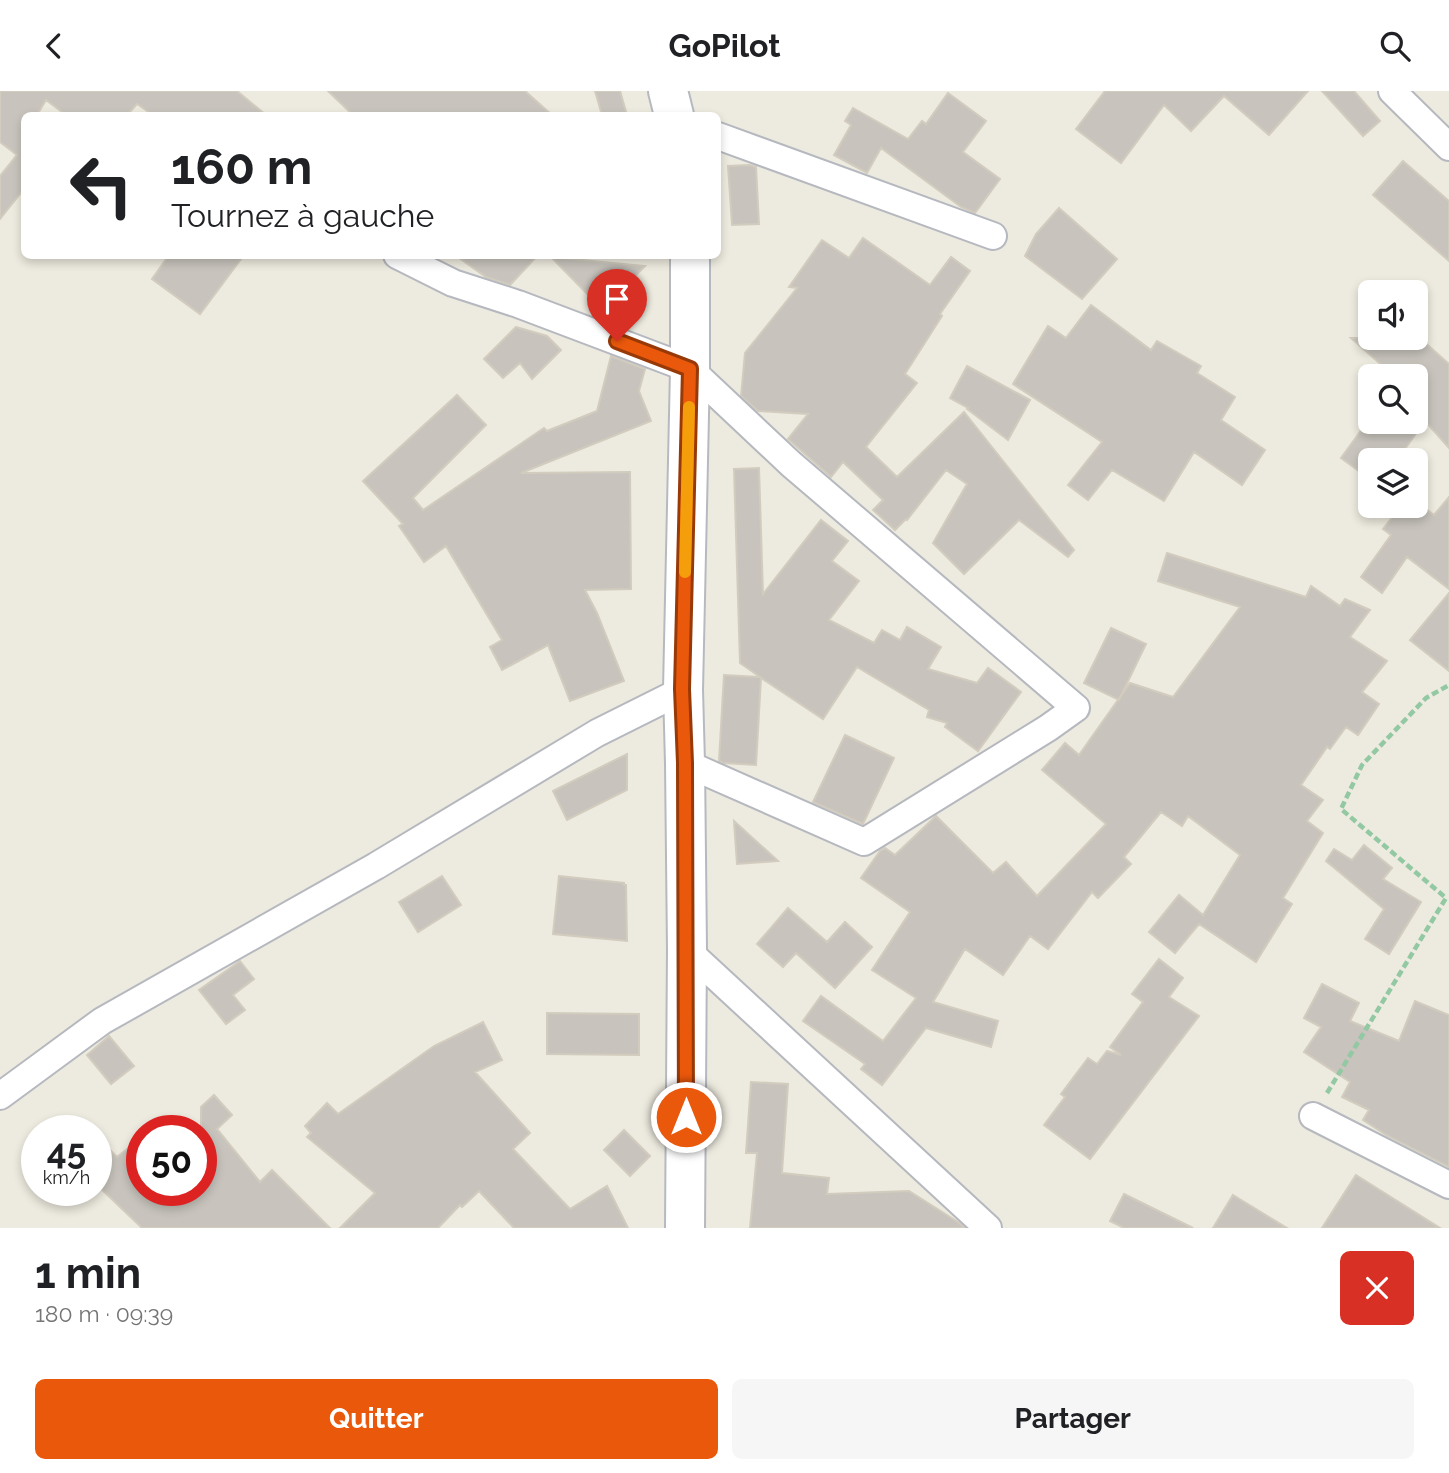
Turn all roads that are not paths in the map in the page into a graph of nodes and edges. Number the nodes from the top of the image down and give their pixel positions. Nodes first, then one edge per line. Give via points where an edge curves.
1 (668, 91) edge
2 (1392, 91) edge
3 (673, 112) edge
4 (721, 137) edge
5 (1449, 147) edge
6 (993, 236) dead end
7 (405, 259) edge
8 (690, 259) edge
9 (690, 369) junction
10 (682, 689) junction
11 (685, 763) junction
12 (687, 950) junction
13 (0, 1096) edge
14 (1313, 1116) road end
15 (1449, 1185) edge
16 (685, 1228) edge
17 (988, 1228) edge

1 - 3 main road
2 - 5 street
4 - 6 street
7 - 9 street via 453,283
8 - 9 main road
9 - 10 main road
9 - 11 street via 791,464 1076,708 864,842
10 - 11 main road
10 - 13 street via 597,733 376,866 102,1021
11 - 12 main road
12 - 16 main road
12 - 17 street
14 - 15 street

